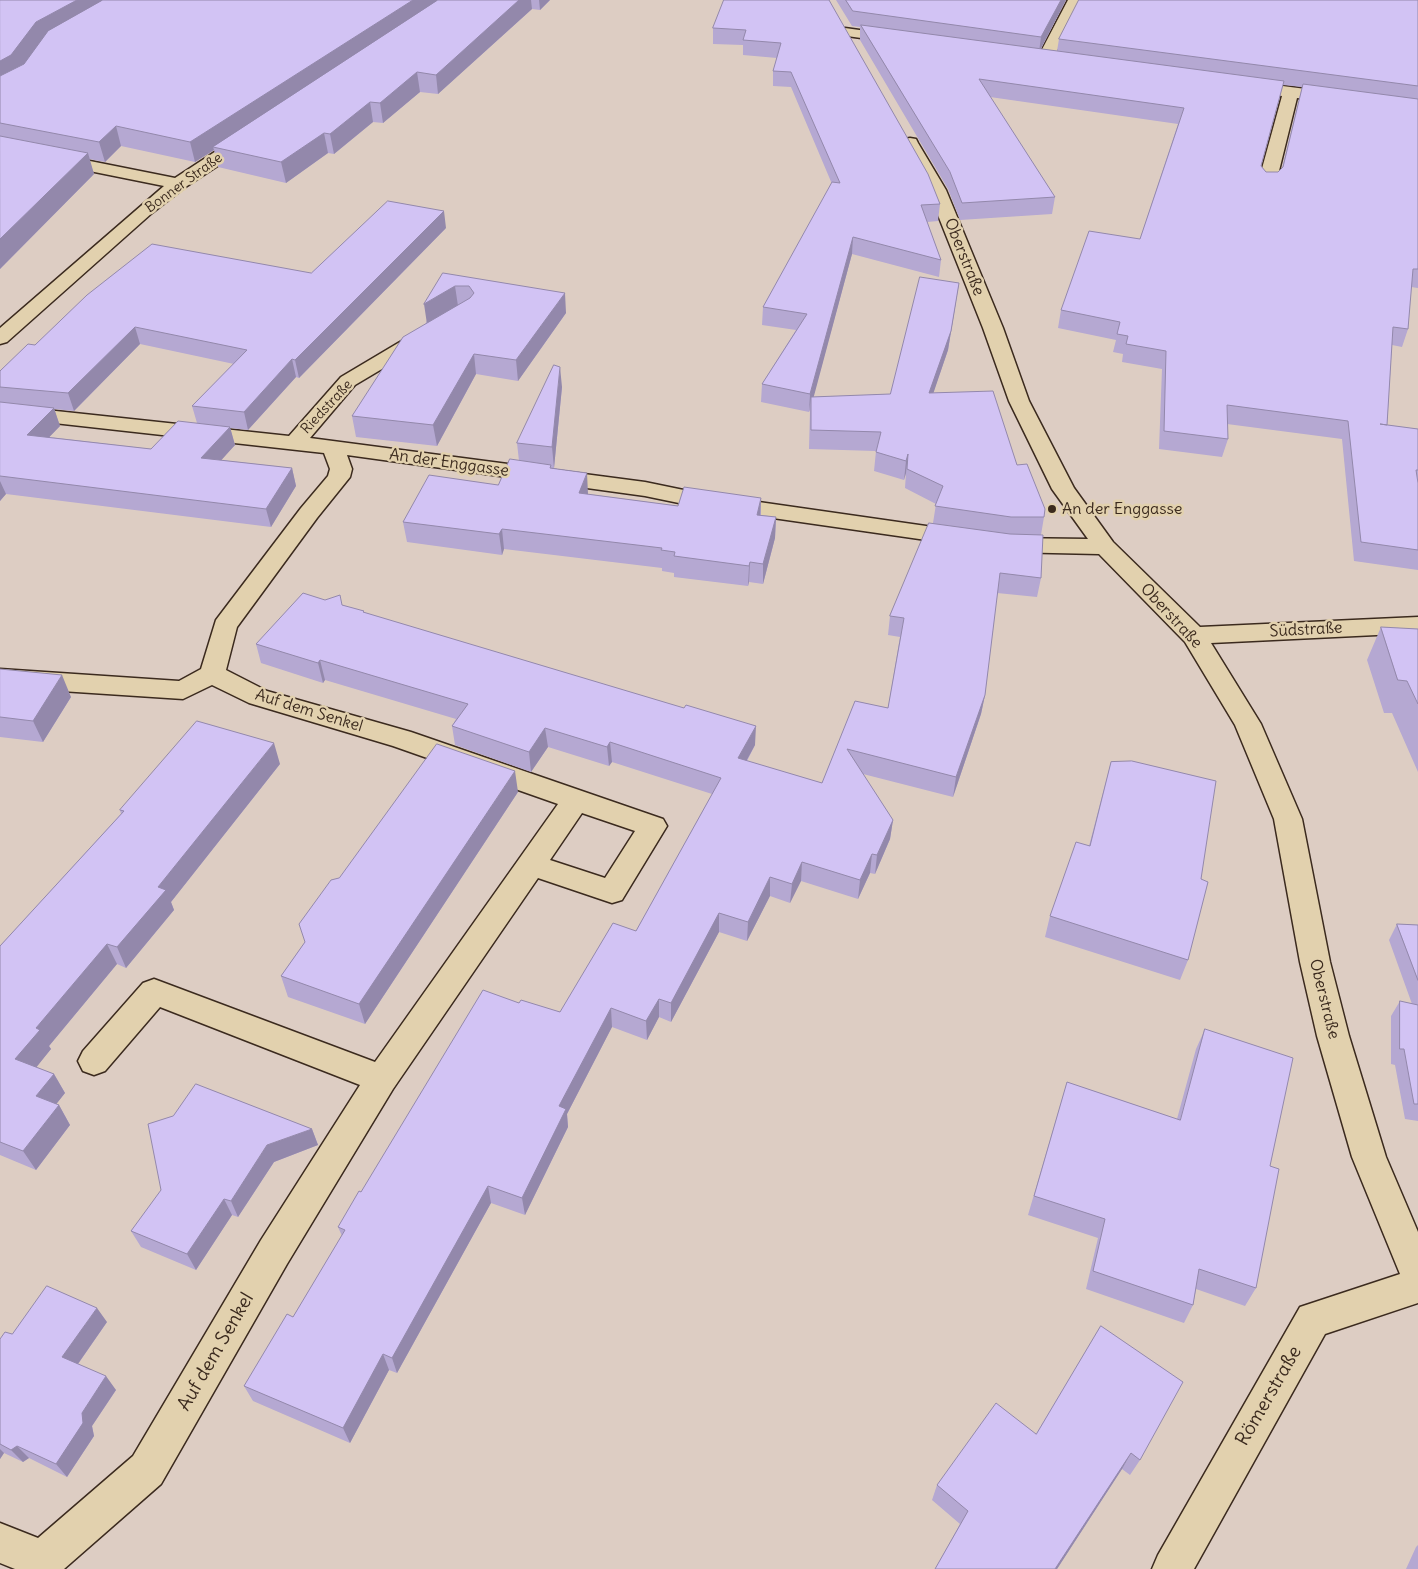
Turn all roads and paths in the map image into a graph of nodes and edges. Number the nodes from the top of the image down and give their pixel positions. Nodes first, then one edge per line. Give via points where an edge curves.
1 (1075, 0) edge
2 (836, 16) edge
3 (845, 32) junction
4 (911, 41) edge
5 (854, 48) edge
6 (1026, 56) edge
7 (1044, 59) junction
8 (1064, 61) edge
9 (1232, 84) edge
10 (1291, 92) junction
11 (1350, 100) edge
12 (263, 128) edge
13 (903, 131) edge
14 (0, 148) edge
15 (178, 184) junction
16 (1267, 184) edge
17 (440, 327) edge
18 (0, 338) edge
19 (0, 410) edge
20 (294, 443) junction
21 (332, 447) junction
22 (1105, 547) junction
23 (1418, 625) edge
24 (1194, 636) junction
25 (212, 674) junction
26 (0, 678) edge
27 (576, 800) junction
28 (533, 866) junction
29 (94, 1061) dead end
30 (382, 1079) junction
31 (1418, 1274) edge
32 (1418, 1286) edge
33 (0, 1543) edge
34 (1172, 1569) edge

1 - 7 street
2 - 3 street
3 - 4 street
3 - 5 street
6 - 7 street
7 - 8 street
9 - 10 street
10 - 11 street
10 - 16 street
12 - 15 street, Bonner Straße
13 - 22 street, Oberstraße via 937,190 1019,401 1063,489
14 - 15 street
15 - 18 street, Bonner Straße
17 - 20 street, Riedstraße via 348,381
19 - 20 street, An der Enggasse
20 - 21 street, An der Enggasse
21 - 22 street, An der Enggasse via 644,489 703,501 1007,545
21 - 25 street via 341,469 338,477 225,626
22 - 24 street, Oberstraße
23 - 24 street, Südstraße
24 - 31 street, Oberstraße via 1248,724 1288,819 1315,962 1333,1036 1369,1157
25 - 26 street via 183,690
25 - 27 street, Auf dem Senkel via 258,697 402,739
27 - 28 street, Auf dem Senkel
27 - 28 street, Auf dem Senkel via 653,826 612,892
28 - 30 street, Auf dem Senkel
29 - 30 street via 154,992
30 - 33 street, Auf dem Senkel via 274,1252 147,1470 43,1560
32 - 34 street, Römerstraße via 1313,1320

